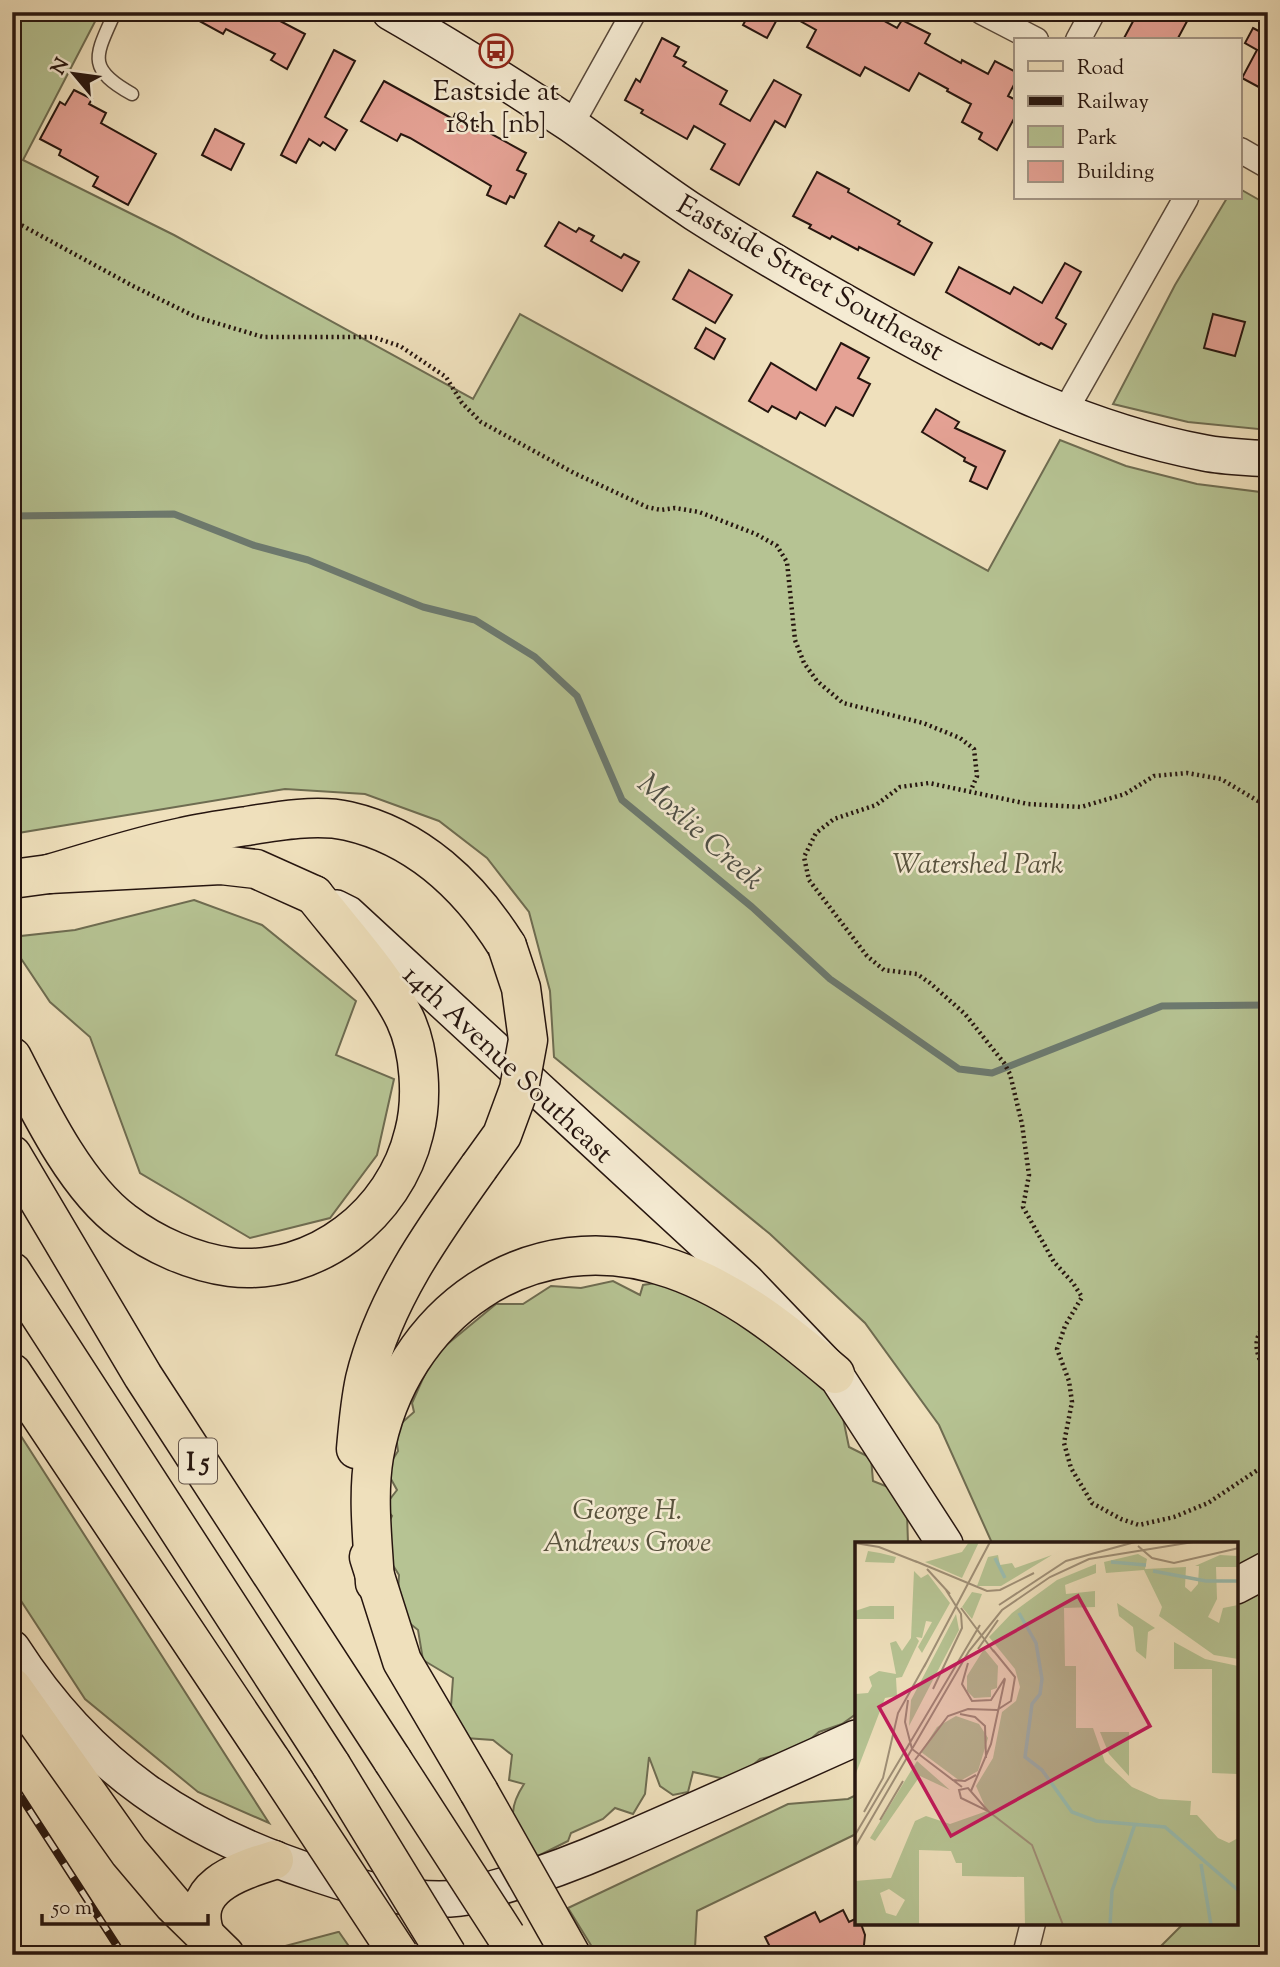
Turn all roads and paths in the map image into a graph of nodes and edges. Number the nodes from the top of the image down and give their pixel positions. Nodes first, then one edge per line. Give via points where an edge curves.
1 (14, 12) edge
2 (115, 12) edge
3 (390, 12) edge
4 (634, 12) edge
5 (982, 12) edge
6 (1093, 12) edge
7 (12, 22) edge
8 (1032, 38) edge
9 (1079, 38) edge
10 (132, 94) dead end
11 (570, 125) junction
12 (1242, 151) edge
13 (1268, 166) edge
14 (1185, 200) edge
15 (12, 220) edge
16 (1064, 413) junction
17 (1268, 459) edge
18 (971, 790) junction
19 (1268, 807) edge
20 (49, 874) junction
21 (12, 879) edge
22 (314, 895) junction
23 (12, 1057) edge
24 (12, 1156) edge
25 (12, 1272) edge
26 (1268, 1323) edge
27 (12, 1373) edge
28 (835, 1374) junction
29 (1268, 1376) edge
30 (1268, 1463) edge
31 (928, 1539) edge
32 (375, 1583) junction
33 (12, 1648) edge
34 (12, 1688) edge
35 (855, 1723) edge
36 (855, 1738) edge
37 (855, 1751) edge
38 (802, 1762) junction
39 (274, 1860) junction
40 (1033, 1925) edge
41 (512, 1945) edge
42 (216, 1946) edge
43 (399, 1955) edge
44 (447, 1955) edge
45 (571, 1955) edge
46 (1026, 1955) edge

1 - 7 path
2 - 10 lane via 97,58 111,82
3 - 11 main road, Eastside Street Southeast
4 - 11 street
5 - 8 street
6 - 9 street
11 - 16 main road, Eastside Street Southeast via 694,212 816,286 1000,385
12 - 13 street
14 - 16 street
15 - 18 path via 196,317 263,337 373,337 400,346 446,377 461,403 481,422 575,473 647,507 699,512 777,546 787,562 795,640 817,681 844,703 923,723 960,738 974,749 977,776
16 - 17 main road, Eastside Street Southeast via 1195,451
18 - 19 path via 1028,804 1081,807 1125,794 1154,776 1186,773 1221,779
18 - 30 path via 929,783 900,787 876,805 834,819 816,832 804,857 809,880 867,956 884,970 916,974 930,983 965,1014 1010,1074 1029,1175 1023,1208 1054,1262 1082,1297 1057,1349 1073,1402 1064,1443 1071,1468 1091,1503 1139,1525 1208,1503
20 - 21 main road, 14th Avenue Southeast
20 - 22 main road, 14th Avenue Southeast via 222,865 256,869
20 - 32 main road, bridge via 182,837 286,819 345,821 386,833 426,855 463,888 508,946 521,988 528,1040 519,1088 502,1135 408,1273 389,1310 365,1378 355,1487
22 - 23 main road via 405,1019 420,1095 411,1148 401,1172 369,1217 345,1238 294,1260 263,1267 202,1261 149,1238 101,1203 54,1136
22 - 28 main road, 14th Avenue Southeast via 348,914 746,1280
24 - 41 main road, I 5, bridge via 143,1376
25 - 44 main road, I 5, bridge via 331,1765
26 - 29 path via 1255,1342
27 - 43 main road, bridge
28 - 31 main road, 14th Avenue Southeast via 898,1470
28 - 32 main road via 740,1301 670,1268 624,1256 591,1255 536,1264 504,1275 463,1302 424,1339 386,1410 372,1487
32 - 45 main road, bridge via 402,1661
33 - 39 main road via 76,1731 142,1790 181,1817
34 - 42 main road via 129,1852
35 - 38 main road
36 - 38 main road
37 - 38 main road
38 - 39 main road via 582,1859 461,1898 404,1897
39 - 42 main road via 231,1876 208,1894 201,1924
40 - 46 street

